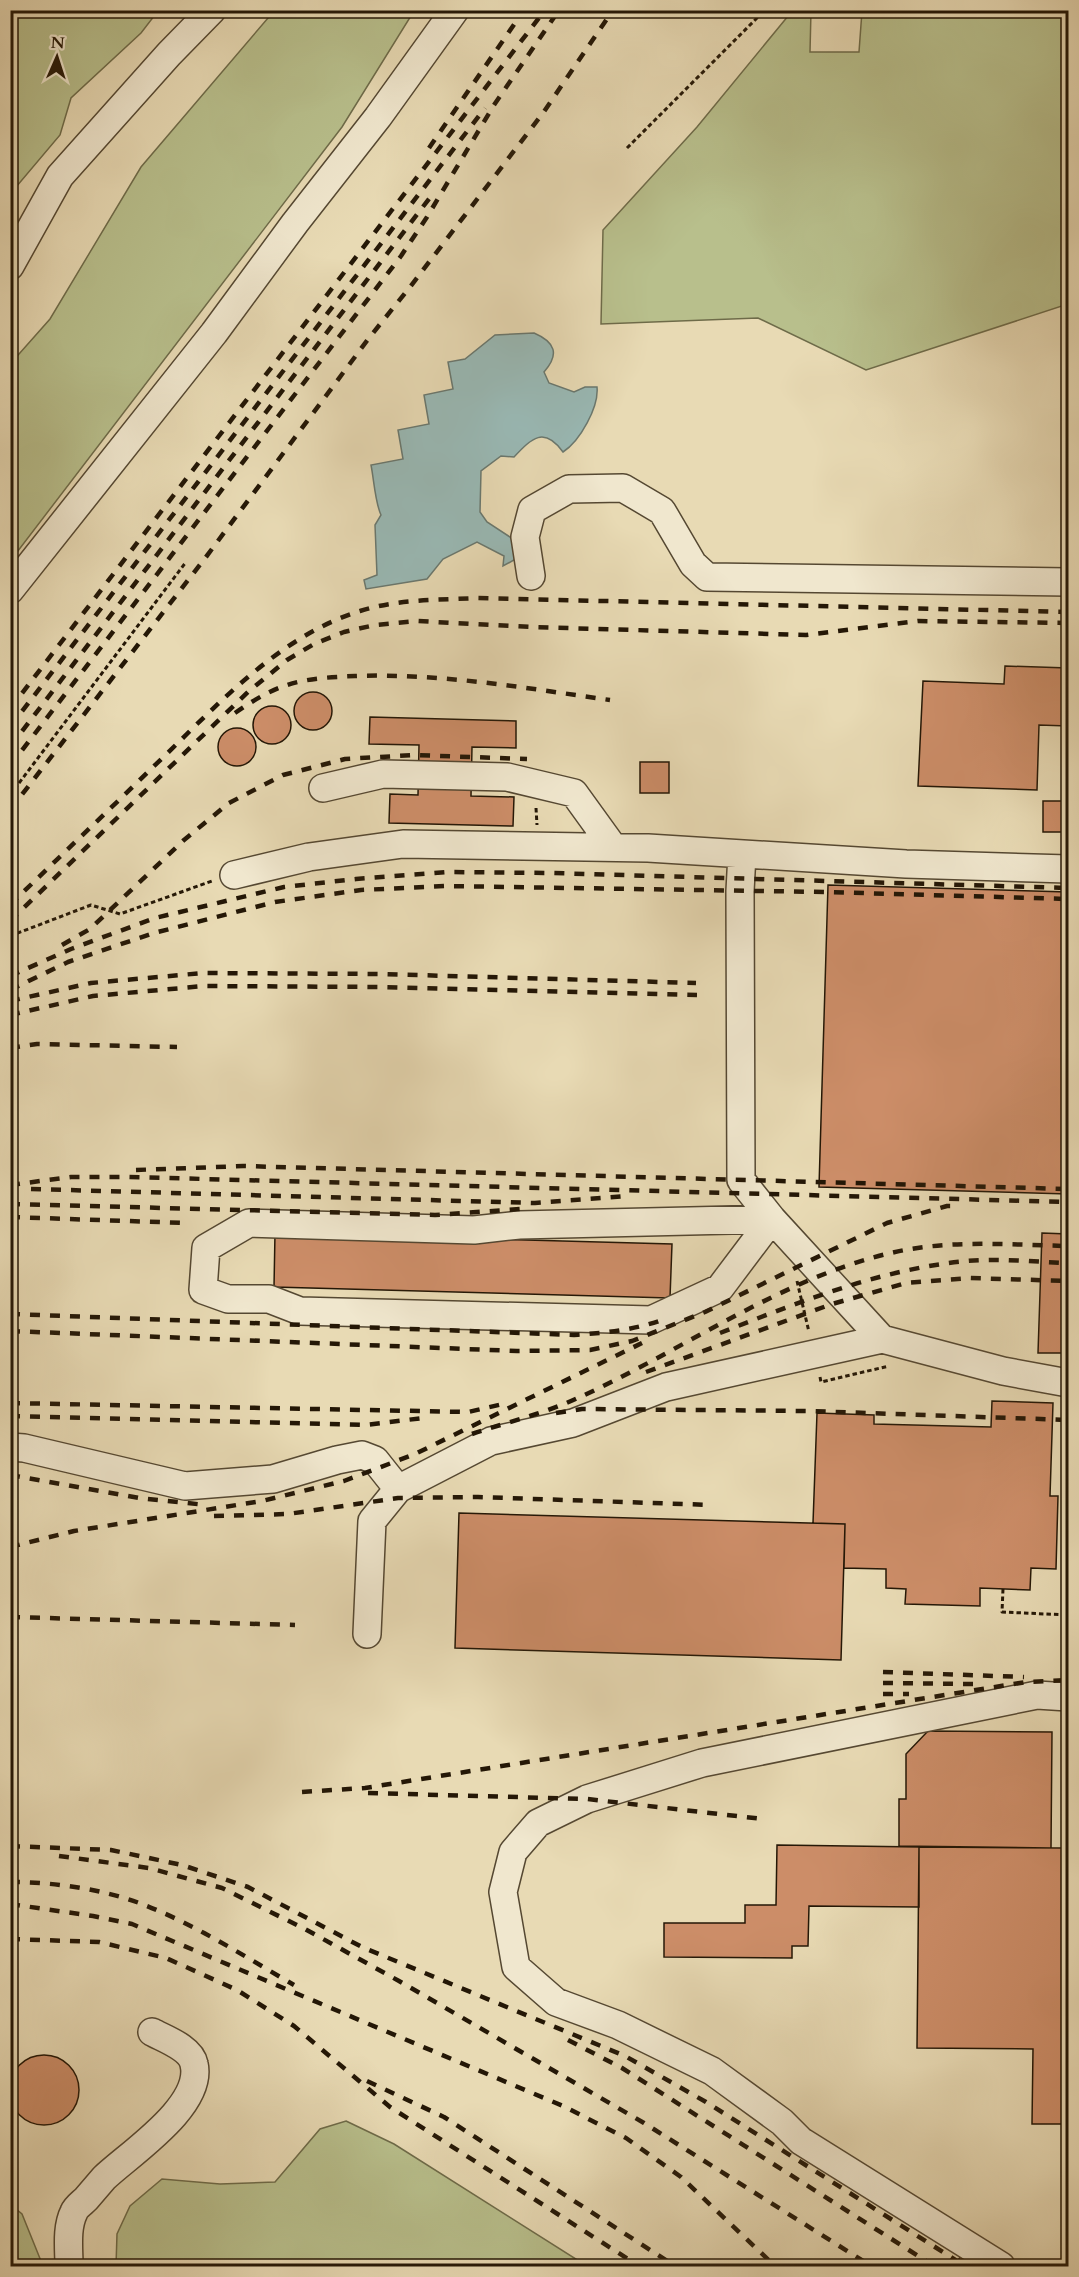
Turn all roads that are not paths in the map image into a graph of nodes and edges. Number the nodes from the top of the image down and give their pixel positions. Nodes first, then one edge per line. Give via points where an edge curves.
1 (212, 10) edge
2 (455, 10) edge
3 (10, 266) edge
4 (531, 576) dead end
5 (1068, 582) edge
6 (10, 590) edge
7 (323, 788) dead end
8 (614, 847) junction
9 (742, 854) junction
10 (1068, 869) edge
11 (234, 876) road end
12 (772, 1218) junction
13 (882, 1339) junction
14 (1068, 1383) edge
15 (10, 1447) edge
16 (398, 1489) junction
17 (367, 1634) dead end
18 (1068, 1697) edge
19 (152, 2032) dead end
20 (69, 2266) edge
21 (1000, 2266) edge

1 - 3 lane via 60,176
2 - 6 lane via 214,333
4 - 5 lane via 525,537 532,510 570,489 623,488 662,511 693,564 707,577
7 - 8 lane via 382,774 507,777 574,793
8 - 9 lane
8 - 11 lane via 402,844 309,857
9 - 10 lane
9 - 12 lane via 741,1180
12 - 12 lane via 519,1225 474,1230 249,1223 206,1248 203,1290 228,1299 269,1299 300,1311 651,1320 720,1288
12 - 13 lane
13 - 14 lane via 1004,1371
13 - 16 lane via 666,1387 573,1423 490,1441
15 - 16 lane via 185,1486 273,1479 362,1455 375,1460
16 - 17 lane via 372,1521
18 - 21 lane via 1037,1695 702,1763 587,1799 538,1823 513,1852 503,1892 516,1967 555,2002 618,2025 712,2071 782,2122 801,2141
19 - 20 lane via 188,2054 194,2064 194,2080 176,2114 104,2178 74,2211 69,2227

